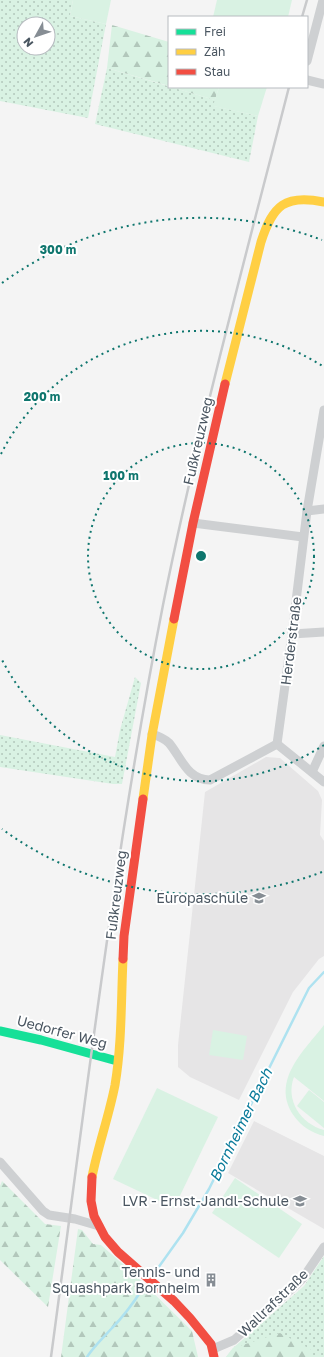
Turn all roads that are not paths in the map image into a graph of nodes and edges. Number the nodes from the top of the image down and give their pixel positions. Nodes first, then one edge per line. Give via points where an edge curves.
1 (323, 0) edge
2 (308, 57) edge
3 (308, 80) edge
4 (324, 84) edge
5 (324, 202) edge
6 (324, 410) edge
7 (324, 509) edge
8 (307, 511) junction
9 (193, 523) junction
10 (303, 537) junction
11 (324, 632) edge
12 (292, 634) junction
13 (152, 734) junction
14 (277, 744) junction
15 (324, 746) edge
16 (312, 772) junction
17 (324, 782) edge
18 (0, 1031) edge
19 (117, 1061) junction
20 (0, 1162) edge
21 (99, 1226) junction
22 (324, 1247) edge
23 (214, 1353) edge

1 - 2 street
3 - 4 street
5 - 9 street, Fußkreuzweg via 307,198 293,200 274,212 266,225 232,353
6 - 8 street, Herderstraße
7 - 8 street
8 - 10 street, Herderstraße
9 - 10 street
9 - 13 street, Fußkreuzweg
10 - 12 street, Herderstraße
11 - 12 street
12 - 14 street, Herderstraße
13 - 14 street via 162,737 187,769 196,777 205,780 210,780
13 - 19 street, Fußkreuzweg via 124,936
14 - 16 street
15 - 16 street
16 - 17 street
18 - 19 street, Uedorfer Weg
19 - 21 street, Fußkreuzweg via 110,1110 92,1176 91,1201
20 - 21 street via 49,1215
21 - 23 street, Fußkreuzweg via 118,1252 180,1307 208,1340
22 - 23 street, Wallrafstraße via 296,1286 234,1340

